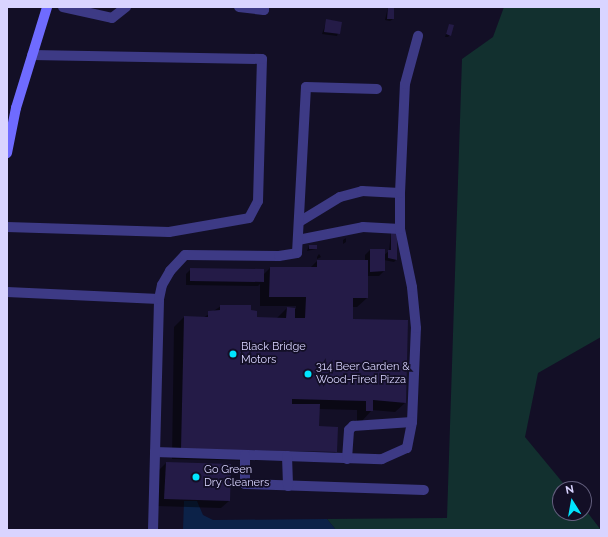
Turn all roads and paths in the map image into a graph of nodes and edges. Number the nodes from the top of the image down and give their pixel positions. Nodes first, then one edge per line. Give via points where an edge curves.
1 (47, 7) edge
2 (63, 7) edge
3 (126, 7) edge
4 (239, 7) edge
5 (264, 7) edge
6 (418, 36) dead end
7 (32, 55) junction
8 (377, 88) dead end
9 (7, 152) edge
10 (400, 193) junction
11 (299, 222) junction
12 (7, 228) edge
13 (400, 229) junction
14 (298, 240) junction
15 (7, 292) edge
16 (159, 299) junction
17 (412, 422) junction
18 (155, 452) junction
19 (245, 455) junction
20 (287, 456) junction
21 (347, 459) junction
22 (288, 486) junction
23 (424, 490) dead end
24 (153, 530) edge

1 - 7 main road
2 - 3 lane via 112,18
4 - 5 lane via 264,10
6 - 10 lane via 405,84
7 - 9 main road via 16,108
7 - 12 lane via 262,59 258,201 249,218 169,232
8 - 11 lane via 306,87
10 - 11 lane via 362,191 340,197
10 - 13 lane
11 - 14 lane
13 - 14 lane via 363,227
13 - 17 lane via 412,287 416,328
14 - 16 lane via 297,253 185,255 170,271 162,285
15 - 16 lane
16 - 18 lane
17 - 21 lane via 407,448 382,459
17 - 21 lane via 353,426 349,430
18 - 19 lane
18 - 24 lane
19 - 20 lane
19 - 22 lane via 245,484
20 - 21 lane
20 - 22 lane
22 - 23 lane

